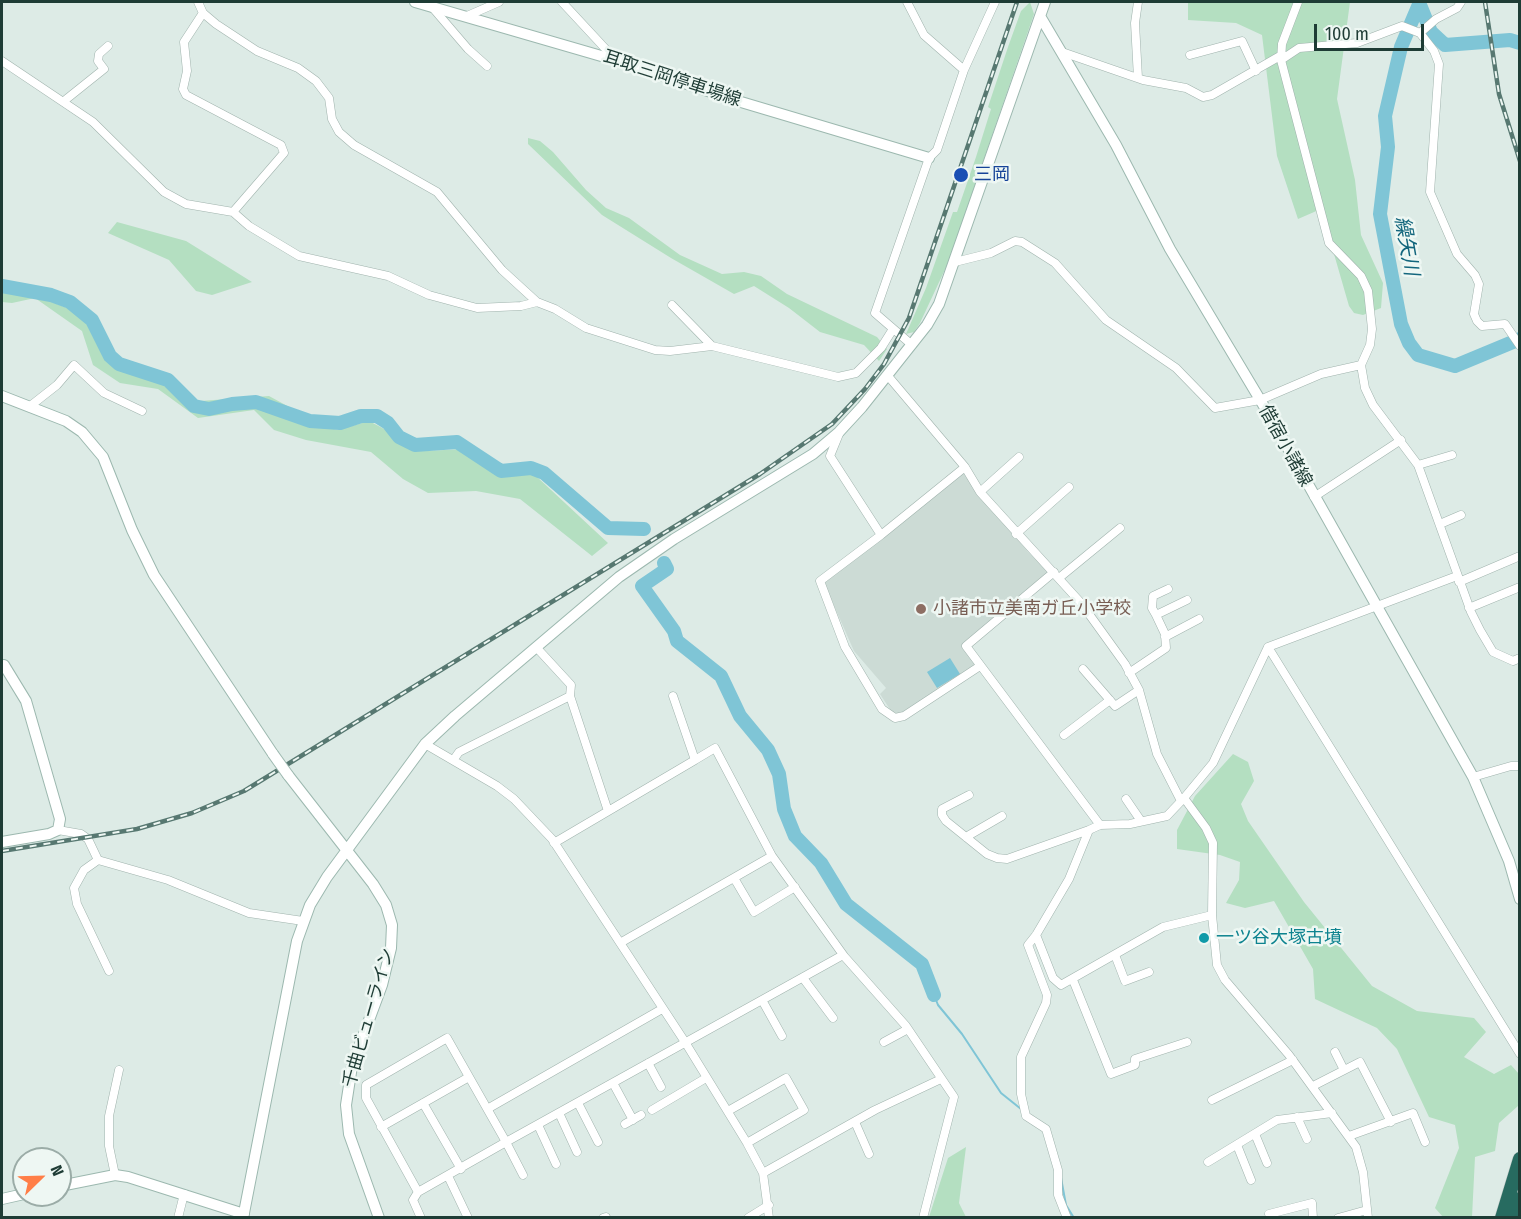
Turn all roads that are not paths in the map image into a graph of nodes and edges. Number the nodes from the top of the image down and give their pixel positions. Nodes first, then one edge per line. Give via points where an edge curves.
1 (198, 2) edge
2 (416, 2) edge
3 (499, 2) edge
4 (562, 2) edge
5 (907, 2) edge
6 (995, 2) edge
7 (1045, 2) edge
8 (1138, 2) edge
9 (1298, 2) edge
10 (1461, 2) edge
11 (431, 5) junction
12 (203, 13) junction
13 (467, 16) junction
14 (1040, 16) junction
15 (1420, 32) junction
16 (108, 46) dead end
17 (1062, 52) junction
18 (1190, 56) dead end
19 (1281, 58) junction
20 (615, 60) junction
21 (2, 61) edge
22 (487, 66) dead end
23 (964, 70) junction
24 (1256, 71) junction
25 (1138, 78) junction
26 (64, 101) junction
27 (929, 158) junction
28 (233, 212) junction
29 (955, 262) junction
30 (537, 302) junction
31 (672, 305) dead end
32 (893, 329) junction
33 (1517, 341) edge
34 (912, 345) junction
35 (712, 346) junction
36 (1361, 365) junction
37 (888, 375) junction
38 (2, 396) edge
39 (1260, 400) junction
40 (29, 406) junction
41 (142, 411) dead end
42 (839, 432) junction
43 (1401, 440) junction
44 (1452, 454) dead end
45 (1019, 457) dead end
46 (1418, 465) junction
47 (965, 466) junction
48 (1069, 487) dead end
49 (980, 492) junction
50 (1314, 497) junction
51 (1461, 515) dead end
52 (1440, 524) junction
53 (1120, 528) dead end
54 (1016, 534) junction
55 (881, 535) junction
56 (1520, 556) edge
57 (1057, 575) junction
58 (1458, 579) junction
59 (1520, 587) edge
60 (1168, 589) dead end
61 (1187, 600) dead end
62 (1376, 608) junction
63 (1469, 608) junction
64 (1156, 615) junction
65 (1199, 619) dead end
66 (1165, 637) junction
67 (536, 647) junction
68 (1268, 647) junction
69 (1520, 658) edge
70 (3, 664) edge
71 (980, 666) junction
72 (1083, 669) dead end
73 (1129, 673) junction
74 (1138, 690) junction
75 (570, 696) junction
76 (673, 696) dead end
77 (1110, 700) junction
78 (1064, 735) dead end
79 (425, 744) junction
80 (454, 759) junction
81 (695, 760) junction
82 (1520, 766) edge
83 (1473, 777) junction
84 (969, 795) dead end
85 (1182, 799) junction
86 (1126, 800) dead end
87 (608, 811) junction
88 (1002, 816) dead end
89 (1142, 821) junction
90 (1100, 825) junction
91 (58, 830) junction
92 (1089, 830) junction
93 (966, 837) junction
94 (2, 843) edge
95 (554, 843) junction
96 (346, 850) junction
97 (772, 856) junction
98 (98, 860) junction
99 (734, 878) junction
100 (795, 887) junction
101 (1520, 899) edge
102 (1212, 915) junction
103 (303, 921) junction
104 (1036, 935) junction
105 (620, 943) junction
106 (844, 956) junction
107 (1115, 956) junction
108 (109, 971) dead end
109 (1149, 972) dead end
110 (803, 978) junction
111 (1073, 980) junction
112 (762, 1000) junction
113 (662, 1009) junction
114 (833, 1018) dead end
115 (908, 1029) junction
116 (782, 1036) dead end
117 (685, 1042) junction
118 (885, 1042) dead end
119 (1187, 1042) dead end
120 (1335, 1052) dead end
121 (1520, 1054) edge
122 (1293, 1060) junction
123 (648, 1063) junction
124 (118, 1070) dead end
125 (1344, 1070) junction
126 (469, 1077) junction
127 (706, 1078) junction
128 (941, 1079) junction
129 (613, 1083) junction
130 (1312, 1086) junction
131 (661, 1087) dead end
132 (1212, 1100) dead end
133 (423, 1103) junction
134 (578, 1103) junction
135 (489, 1108) junction
136 (652, 1110) dead end
137 (728, 1111) junction
138 (559, 1113) junction
139 (1332, 1113) junction
140 (641, 1116) dead end
141 (1298, 1117) junction
142 (855, 1122) junction
143 (1390, 1122) junction
144 (538, 1125) junction
145 (381, 1127) junction
146 (1255, 1134) junction
147 (1349, 1136) junction
148 (1307, 1139) dead end
149 (506, 1142) junction
150 (598, 1142) dead end
151 (1425, 1142) dead end
152 (747, 1143) junction
153 (1236, 1145) junction
154 (577, 1152) dead end
155 (869, 1154) dead end
156 (1520, 1159) edge
157 (1208, 1162) dead end
158 (1267, 1163) dead end
159 (556, 1164) dead end
160 (461, 1169) junction
161 (763, 1173) junction
162 (523, 1175) dead end
163 (115, 1176) junction
164 (448, 1176) junction
165 (1251, 1180) dead end
166 (72, 1184) edge
167 (418, 1192) junction
168 (184, 1194) junction
169 (1520, 1199) edge
170 (769, 1205) junction
171 (1269, 1214) dead end
172 (1368, 1214) edge
173 (243, 1216) edge
174 (178, 1218) edge
175 (378, 1218) edge
176 (421, 1218) edge
177 (468, 1218) edge
178 (748, 1218) edge
179 (769, 1218) edge
180 (923, 1218) edge
181 (1067, 1218) edge
182 (1313, 1218) edge
183 (1338, 1218) edge
184 (1502, 1218) edge
185 (1514, 1218) edge

1 - 12 street
2 - 11 street, 耳取三岡停車場線
3 - 13 street
4 - 20 street
5 - 23 street via 924,35
6 - 23 street
7 - 14 street
8 - 25 street
9 - 19 street via 1282,44
10 - 15 street
11 - 13 street, 耳取三岡停車場線
11 - 22 street
12 - 28 street via 184,42 186,95 280,145 284,153
12 - 30 street via 257,51 298,68 316,81 329,98 332,119 339,132 354,145 436,192 501,270
13 - 20 street, 耳取三岡停車場線
14 - 17 street, 借宿小諸線
14 - 29 street
15 - 19 street via 1402,26 1357,43 1299,48
15 - 33 street via 1439,64 1430,192 1457,254 1479,284 1473,314 1477,321 1482,326 1505,324
16 - 26 street via 99,54 98,61 104,69
17 - 25 street
17 - 39 street, 借宿小諸線 via 1180,267
18 - 24 street via 1242,41
19 - 24 street
19 - 36 street via 1329,243 1361,276 1368,291 1372,329
20 - 27 street, 耳取三岡停車場線
21 - 26 street
23 - 27 street via 937,150
24 - 25 street via 1203,97 1186,88
26 - 28 street via 93,122 164,192 186,204
27 - 32 street via 875,313
28 - 30 street via 299,256 388,276 429,296 477,308
29 - 34 street via 939,304
29 - 39 street via 1022,242 1055,263 1106,320 1176,368 1215,408
30 - 35 street via 586,328 656,350
31 - 35 street
32 - 34 street
32 - 35 street via 881,348 856,373 838,377
34 - 37 street
36 - 39 street via 1321,374
36 - 43 street via 1372,405
37 - 42 street
37 - 47 street
38 - 40 street
39 - 50 street, 借宿小諸線
40 - 41 street via 57,385 74,365 104,393
40 - 96 street, 千曲ビューライン, bridge via 82,432 103,457 154,575 273,754
42 - 55 street via 830,456
42 - 67 street via 813,454 619,577
43 - 46 street
43 - 50 street
44 - 46 street
45 - 49 street
46 - 52 street
47 - 49 street
47 - 55 street
48 - 54 street
49 - 54 street
50 - 62 street, 借宿小諸線
51 - 52 street
52 - 58 street
53 - 57 street
54 - 57 street
55 - 71 street via 820,581 845,647 882,709 895,718 904,716
56 - 58 street
57 - 71 street via 966,646
57 - 73 street via 1082,603
58 - 62 street
58 - 63 street
59 - 63 street
60 - 64 street via 1153,597
61 - 64 street
62 - 68 street
62 - 83 street, 借宿小諸線
63 - 69 street via 1493,652 1513,661
64 - 66 street
65 - 66 street
66 - 73 street via 1166,648
67 - 75 street via 571,685
67 - 79 street
68 - 85 street via 1213,763
68 - 121 street
70 - 91 street via 26,700 57,808
71 - 90 street
72 - 77 street
73 - 74 street
74 - 77 street via 1115,706
74 - 85 street via 1156,754
75 - 80 street via 459,752
75 - 87 street
76 - 81 street
77 - 78 street
79 - 80 street
79 - 96 street
80 - 95 street via 514,799
81 - 87 street
81 - 97 street via 715,748
82 - 83 street
83 - 101 street, 借宿小諸線 via 1509,861
84 - 93 street via 942,809 946,821
85 - 89 street via 1167,816
85 - 102 street via 1213,843
86 - 89 street
87 - 95 street
88 - 93 street
89 - 90 street
90 - 92 street
91 - 94 street
91 - 98 street via 88,839
92 - 93 street via 1007,859 987,854
92 - 104 street via 1069,879
95 - 105 street
96 - 103 street via 317,892
96 - 175 street, 千曲ビューライン via 386,905 392,925 389,958 352,1066 346,1106 349,1134
97 - 99 street
97 - 100 street
98 - 103 street via 168,880 249,913
98 - 108 street via 84,870 74,888 77,904
99 - 100 street via 754,912
99 - 105 street
100 - 106 street
102 - 107 street via 1164,927
102 - 122 street via 1217,965 1225,980
103 - 173 street
104 - 111 street via 1053,978 1061,985
104 - 181 street via 1027,950 1047,995 1021,1058 1021,1094 1026,1116 1046,1129 1058,1170 1058,1195
105 - 113 street
106 - 110 street
106 - 115 street
107 - 109 street via 1125,981
107 - 111 street
110 - 112 street
110 - 114 street
111 - 119 street via 1111,1074 1135,1065 1135,1059
112 - 116 street
112 - 117 street
113 - 117 street
113 - 135 street
115 - 118 street
115 - 128 street
117 - 123 street
117 - 127 street
120 - 125 street
122 - 130 street
122 - 132 street
123 - 129 street
123 - 131 street
124 - 163 street via 109,1146
125 - 130 street
125 - 143 street via 1360,1062
126 - 133 street
126 - 135 street
126 - 145 street via 447,1038 366,1085 366,1098
127 - 136 street
127 - 137 street
128 - 142 street
128 - 180 street via 954,1097
129 - 134 street
129 - 140 street via 629,1122
130 - 139 street
133 - 145 street
133 - 160 street
134 - 138 street
134 - 150 street
135 - 149 street
137 - 152 street
137 - 152 street via 786,1078 804,1110
138 - 144 street
138 - 154 street
139 - 141 street
139 - 147 street
141 - 146 street via 1277,1120
141 - 148 street
142 - 155 street
142 - 161 street
143 - 147 street
143 - 151 street via 1413,1113
144 - 149 street
144 - 159 street
145 - 167 street
146 - 153 street
146 - 158 street
147 - 172 street via 1360,1158
149 - 160 street
149 - 162 street
152 - 161 street
153 - 157 street
153 - 165 street
156 - 184 highway
160 - 164 street
161 - 170 street
163 - 166 street
163 - 168 street
164 - 167 street
164 - 177 street
167 - 176 street via 412,1200
168 - 173 street
168 - 174 street
169 - 185 highway
170 - 178 street
170 - 179 street
171 - 182 street via 1312,1203
172 - 183 street

